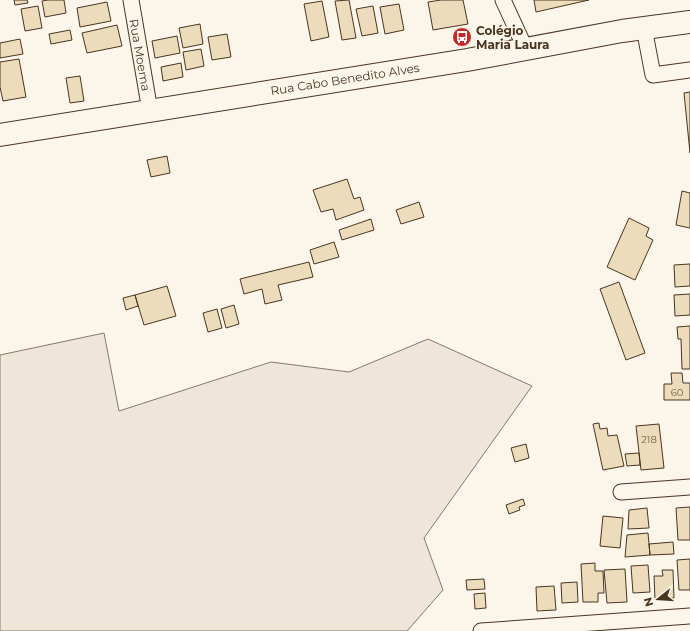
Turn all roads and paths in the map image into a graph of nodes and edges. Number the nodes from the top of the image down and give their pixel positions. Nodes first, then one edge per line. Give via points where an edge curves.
1 (131, 0) edge
2 (503, 0) edge
3 (690, 22) edge
4 (644, 28) junction
5 (526, 50) junction
6 (690, 70) edge
7 (150, 111) junction
8 (0, 135) edge
9 (690, 488) edge
10 (621, 492) dead end
11 (690, 616) edge
12 (481, 631) edge

1 - 7 street, Rua Moema
2 - 5 street
3 - 4 main road, Rua Cabo Benedito Alves
4 - 5 main road, Rua Cabo Benedito Alves
4 - 6 street via 653,76
5 - 7 main road, Rua Cabo Benedito Alves
7 - 8 main road, Rua Cabo Benedito Alves
9 - 10 street
11 - 12 street

